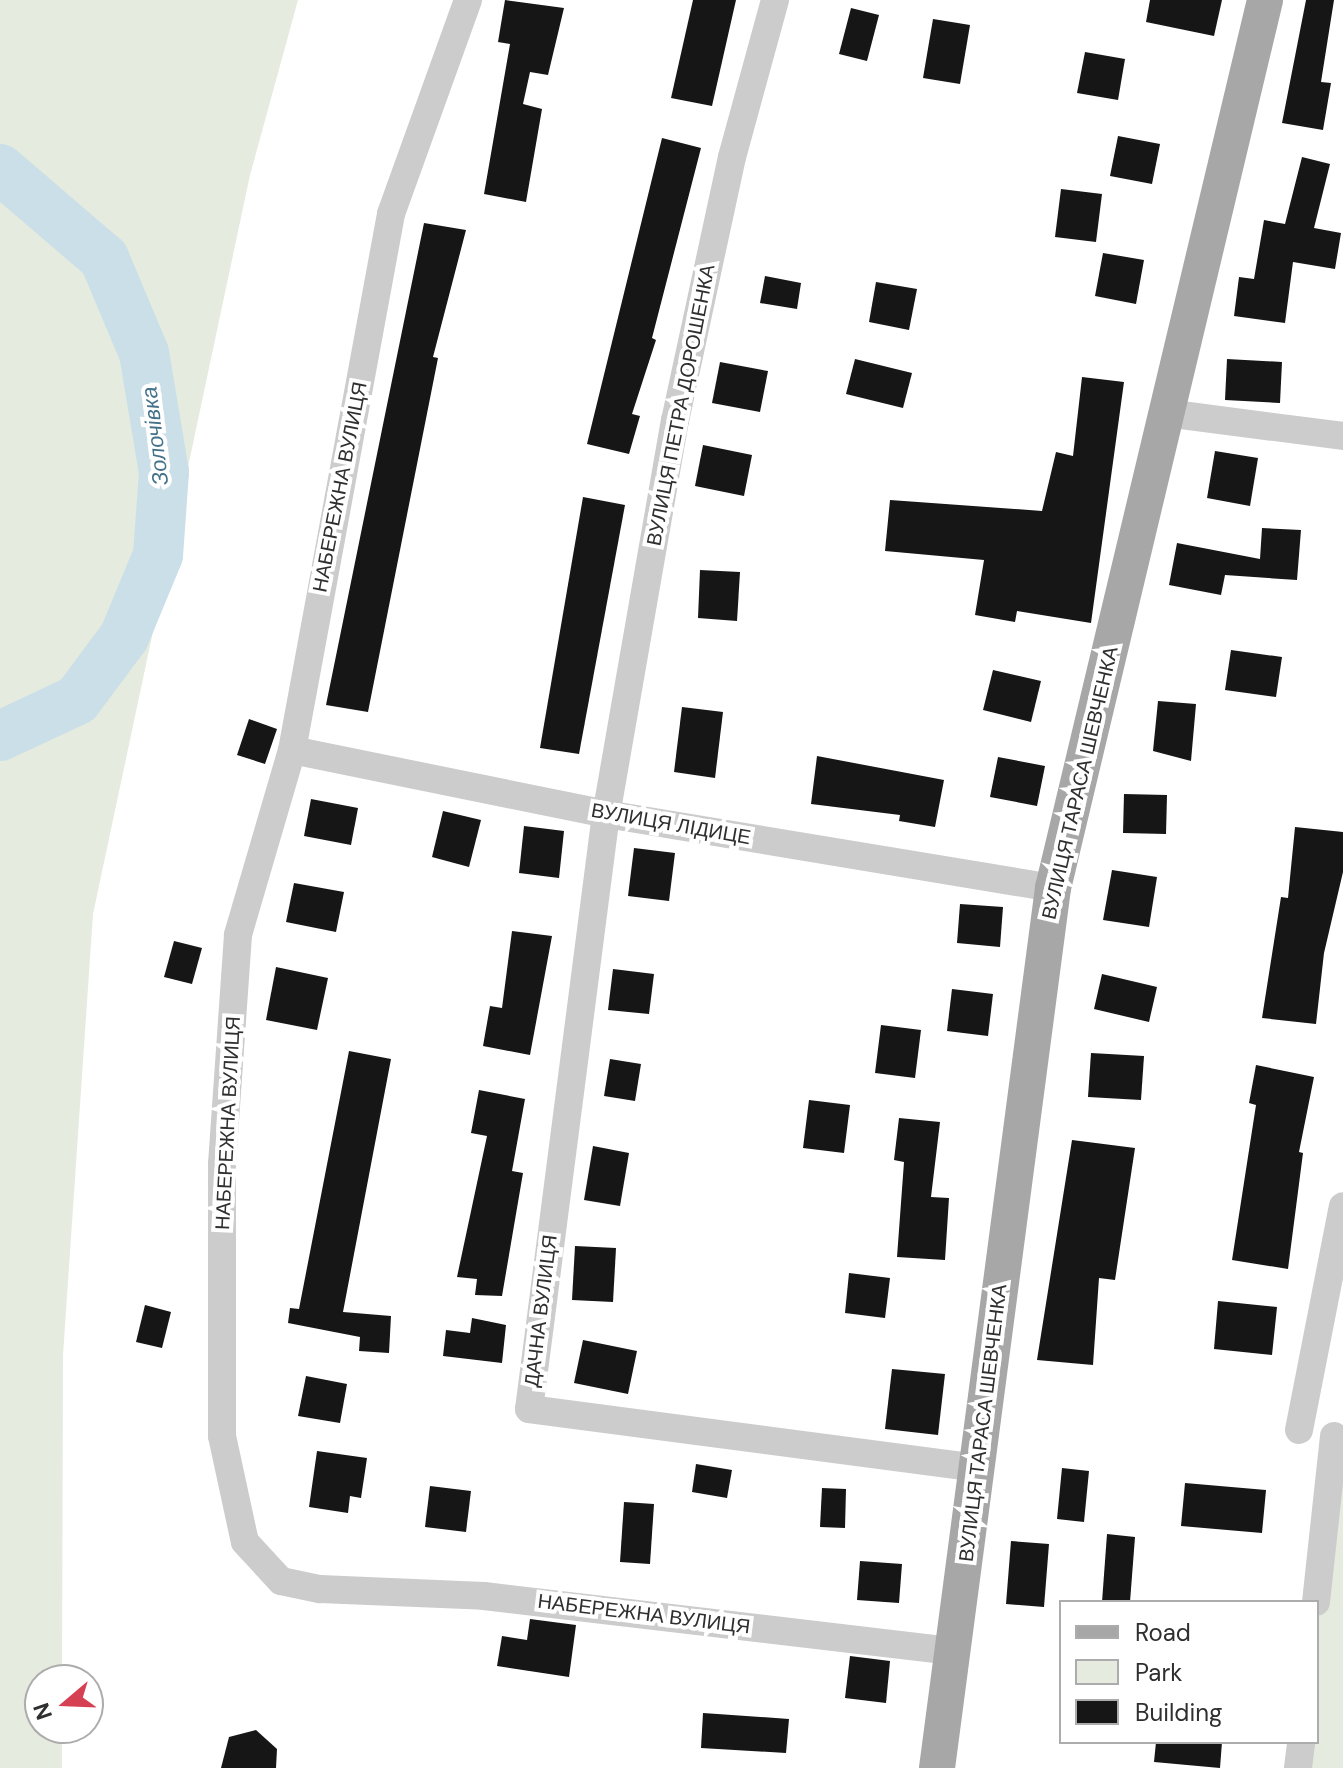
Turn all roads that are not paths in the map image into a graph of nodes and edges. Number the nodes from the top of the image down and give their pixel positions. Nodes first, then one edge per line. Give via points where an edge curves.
1 (468, 0) edge
2 (775, 0) edge
3 (1265, 0) edge
4 (1166, 413) junction
5 (1343, 436) edge
6 (292, 750) junction
7 (606, 814) junction
8 (1053, 888) junction
9 (1343, 1206) edge
10 (1299, 1430) dead end
11 (1334, 1436) dead end
12 (975, 1468) junction
13 (1316, 1600) edge
14 (955, 1651) junction
15 (1301, 1744) edge
16 (937, 1768) edge
17 (1298, 1768) edge

1 - 6 street, НАБЕРЕЖНА ВУЛИЦЯ via 391,214
2 - 7 street, ВУЛИЦЯ ПЕТРА ДОРОШЕНКА via 732,157 675,420
3 - 4 main road, ВУЛИЦЯ ТАРАСА ШЕВЧЕНКА
4 - 5 street
4 - 8 main road, ВУЛИЦЯ ТАРАСА ШЕВЧЕНКА
6 - 7 street, ВУЛИЦЯ ЛІДИЦЕ
6 - 14 street, НАБЕРЕЖНА ВУЛИЦЯ via 238,935 222,1164 222,1436 245,1542 281,1581 320,1589 484,1596
7 - 8 street, ВУЛИЦЯ ЛІДИЦЕ
7 - 12 street, ДАЧНА ВУЛИЦЯ via 529,1409
8 - 12 main road, ВУЛИЦЯ ТАРАСА ШЕВЧЕНКА
9 - 10 street
11 - 13 street
12 - 14 main road, ВУЛИЦЯ ТАРАСА ШЕВЧЕНКА
14 - 16 main road, ВУЛИЦЯ ТАРАСА ШЕВЧЕНКА
15 - 17 street

